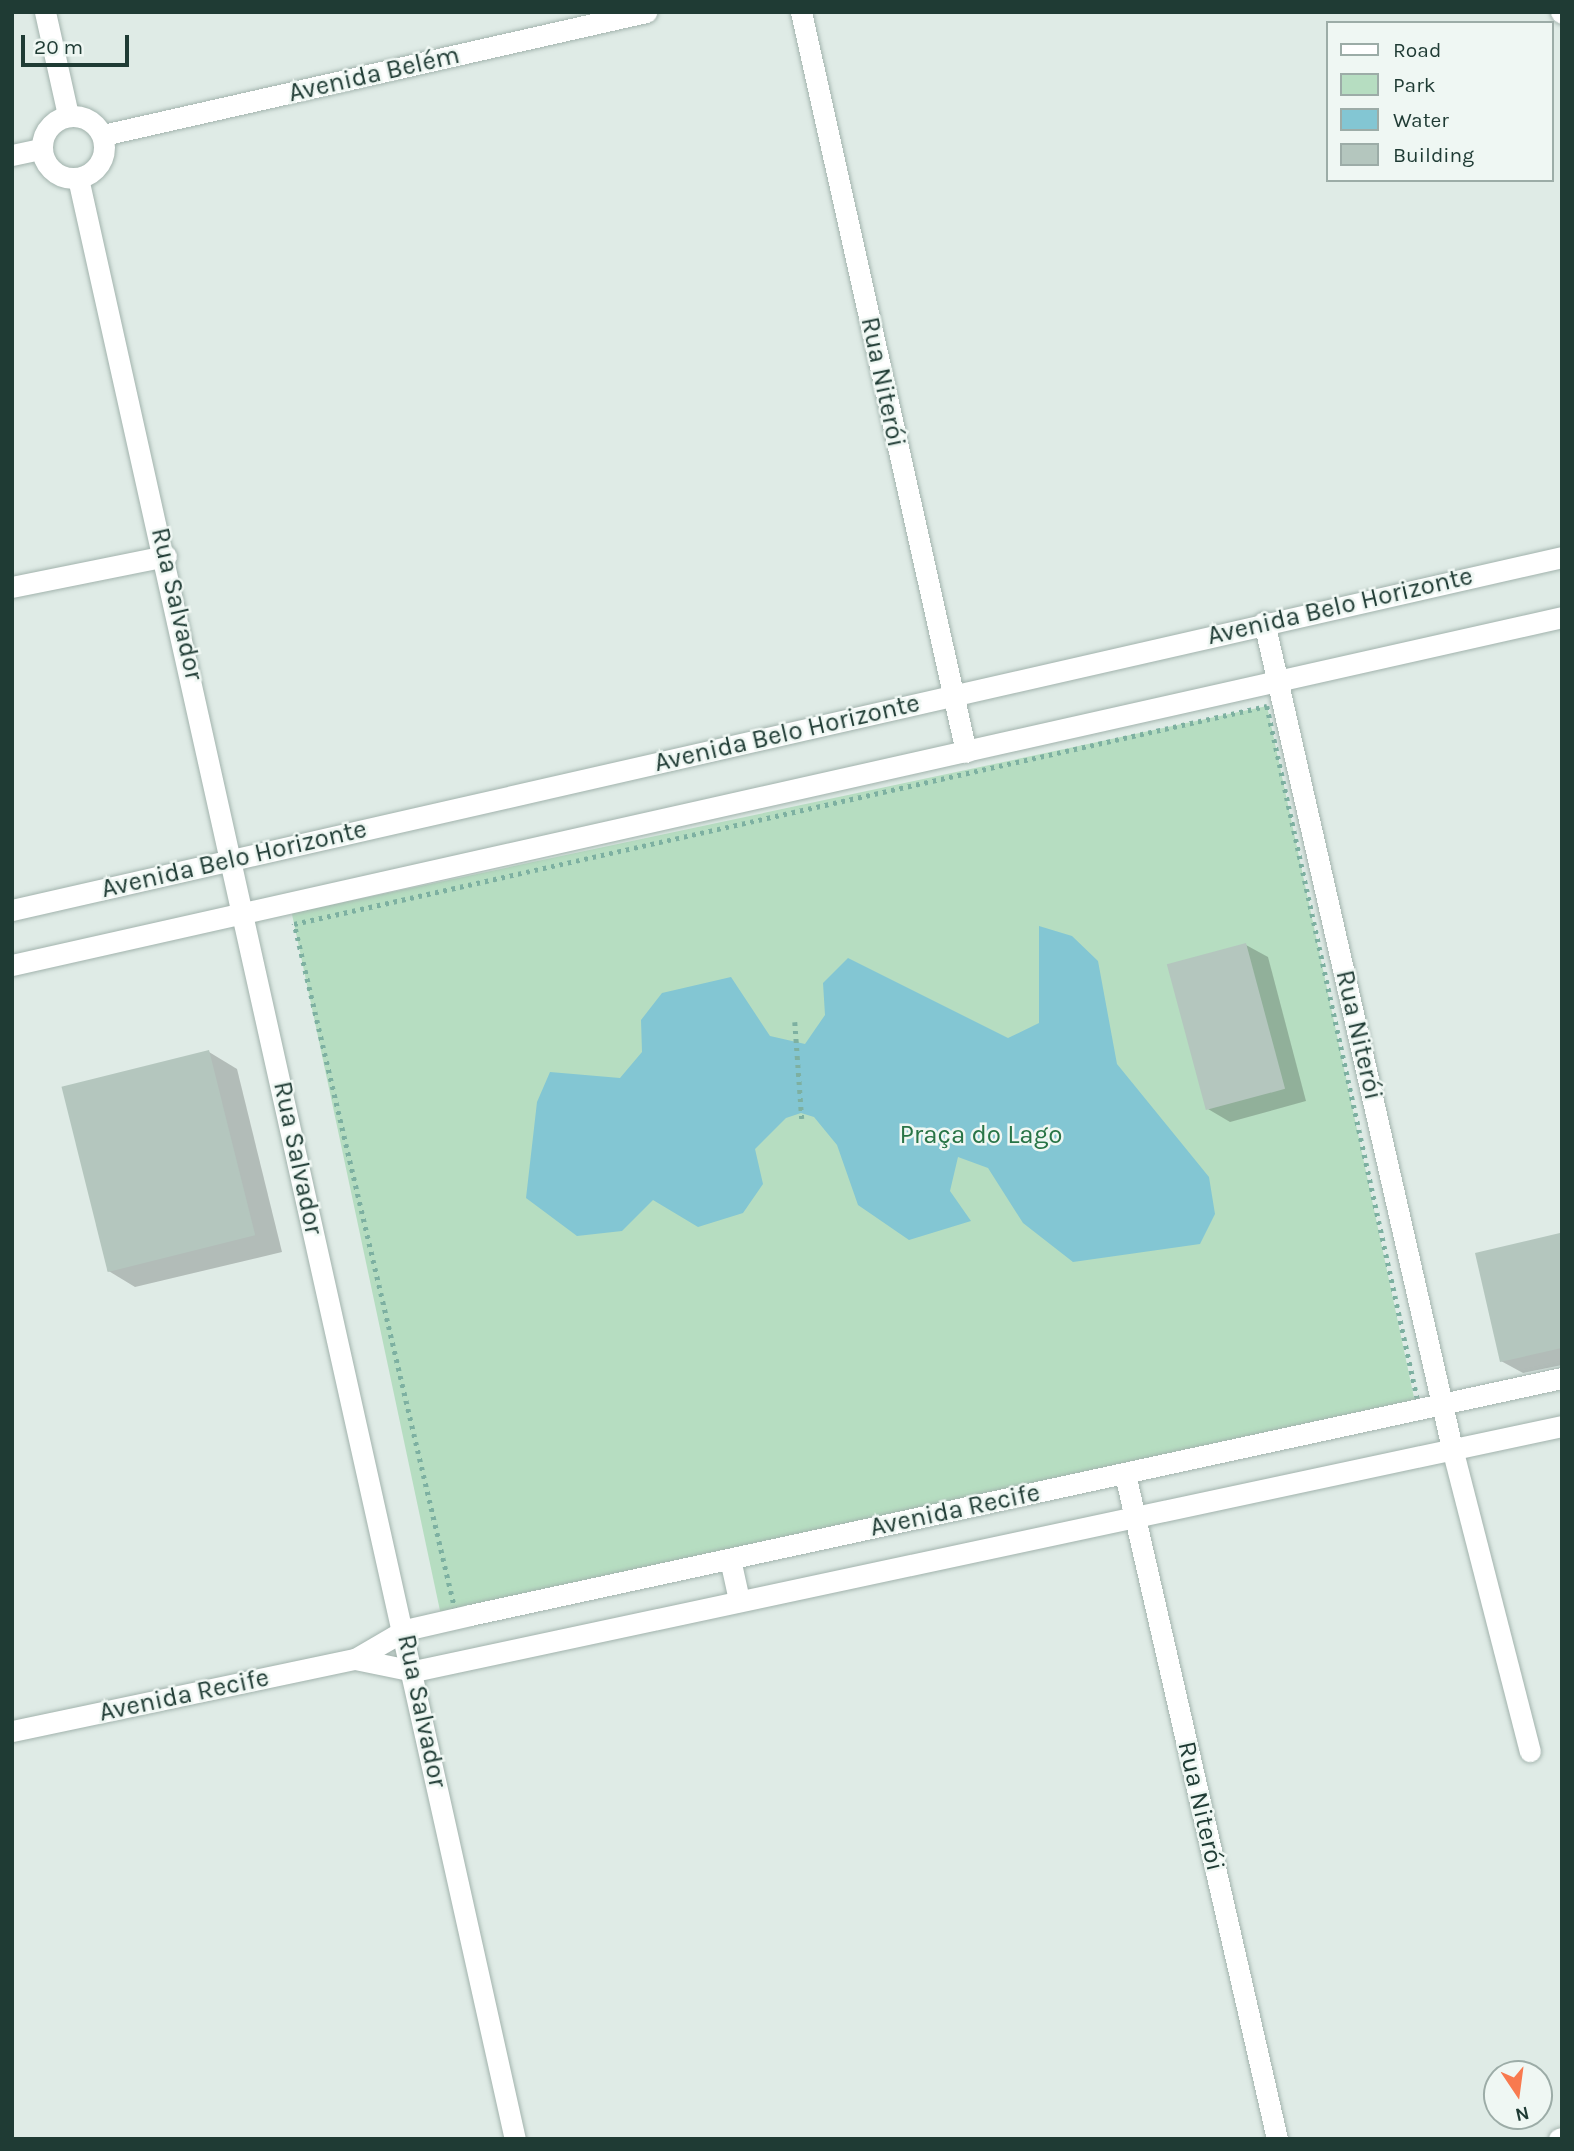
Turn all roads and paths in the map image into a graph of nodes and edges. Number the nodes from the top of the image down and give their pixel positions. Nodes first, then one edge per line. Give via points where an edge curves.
1 (45, 12) edge
2 (646, 12) edge
3 (801, 12) edge
4 (68, 115) junction
5 (103, 135) junction
6 (41, 149) junction
7 (12, 155) edge
8 (78, 178) junction
9 (166, 556) junction
10 (1562, 557) edge
11 (12, 587) edge
12 (1562, 617) edge
13 (1264, 622) junction
14 (1277, 682) junction
15 (952, 696) junction
16 (966, 752) junction
17 (234, 859) junction
18 (12, 910) edge
19 (245, 914) junction
20 (308, 921) joint
21 (12, 965) edge
22 (795, 1023) dead end
23 (802, 1119) dead end
24 (1562, 1378) edge
25 (1443, 1405) junction
26 (1562, 1426) edge
27 (1452, 1448) junction
28 (1125, 1474) junction
29 (1135, 1517) junction
30 (730, 1559) junction
31 (739, 1600) junction
32 (405, 1630) junction
33 (355, 1659) junction
34 (414, 1671) junction
35 (12, 1731) edge
36 (1530, 1751) dead end
37 (514, 2139) edge
38 (1277, 2139) edge

1 - 4 street
2 - 5 street, Avenida Belém
3 - 15 street, Rua Niterói
4 - 5 street via 83,117
4 - 6 street via 47,128
5 - 8 street via 101,163
6 - 7 street
6 - 8 street via 49,167
8 - 9 street, Rua Salvador
9 - 11 street
9 - 17 street, Rua Salvador
10 - 13 street, Avenida Belo Horizonte
12 - 14 street
13 - 14 street, Rua Niterói
13 - 15 street, Avenida Belo Horizonte
14 - 16 street
14 - 25 street, Rua Niterói
15 - 16 street, Rua Niterói
15 - 17 street, Avenida Belo Horizonte
16 - 19 street
17 - 18 street, Avenida Belo Horizonte
17 - 19 street, Rua Salvador
19 - 21 street
19 - 32 street, Rua Salvador
20 - 20 path via 1267,706 1419,1406 455,1611 294,924
22 - 23 path
24 - 25 street, Avenida Recife
25 - 27 street, Rua Niterói
25 - 28 street, Avenida Recife
26 - 27 street, Avenida Recife
27 - 29 street, Avenida Recife
27 - 36 street, Rua Niterói
28 - 29 street, Rua Niterói
28 - 30 street, Avenida Recife
29 - 31 street, Avenida Recife
29 - 38 street, Rua Niterói
30 - 31 street
30 - 32 street, Avenida Recife
31 - 34 street, Avenida Recife
32 - 33 street, Avenida Recife
32 - 34 street, Rua Salvador
33 - 34 street, Avenida Recife
33 - 35 street, Avenida Recife
34 - 37 street, Rua Salvador

